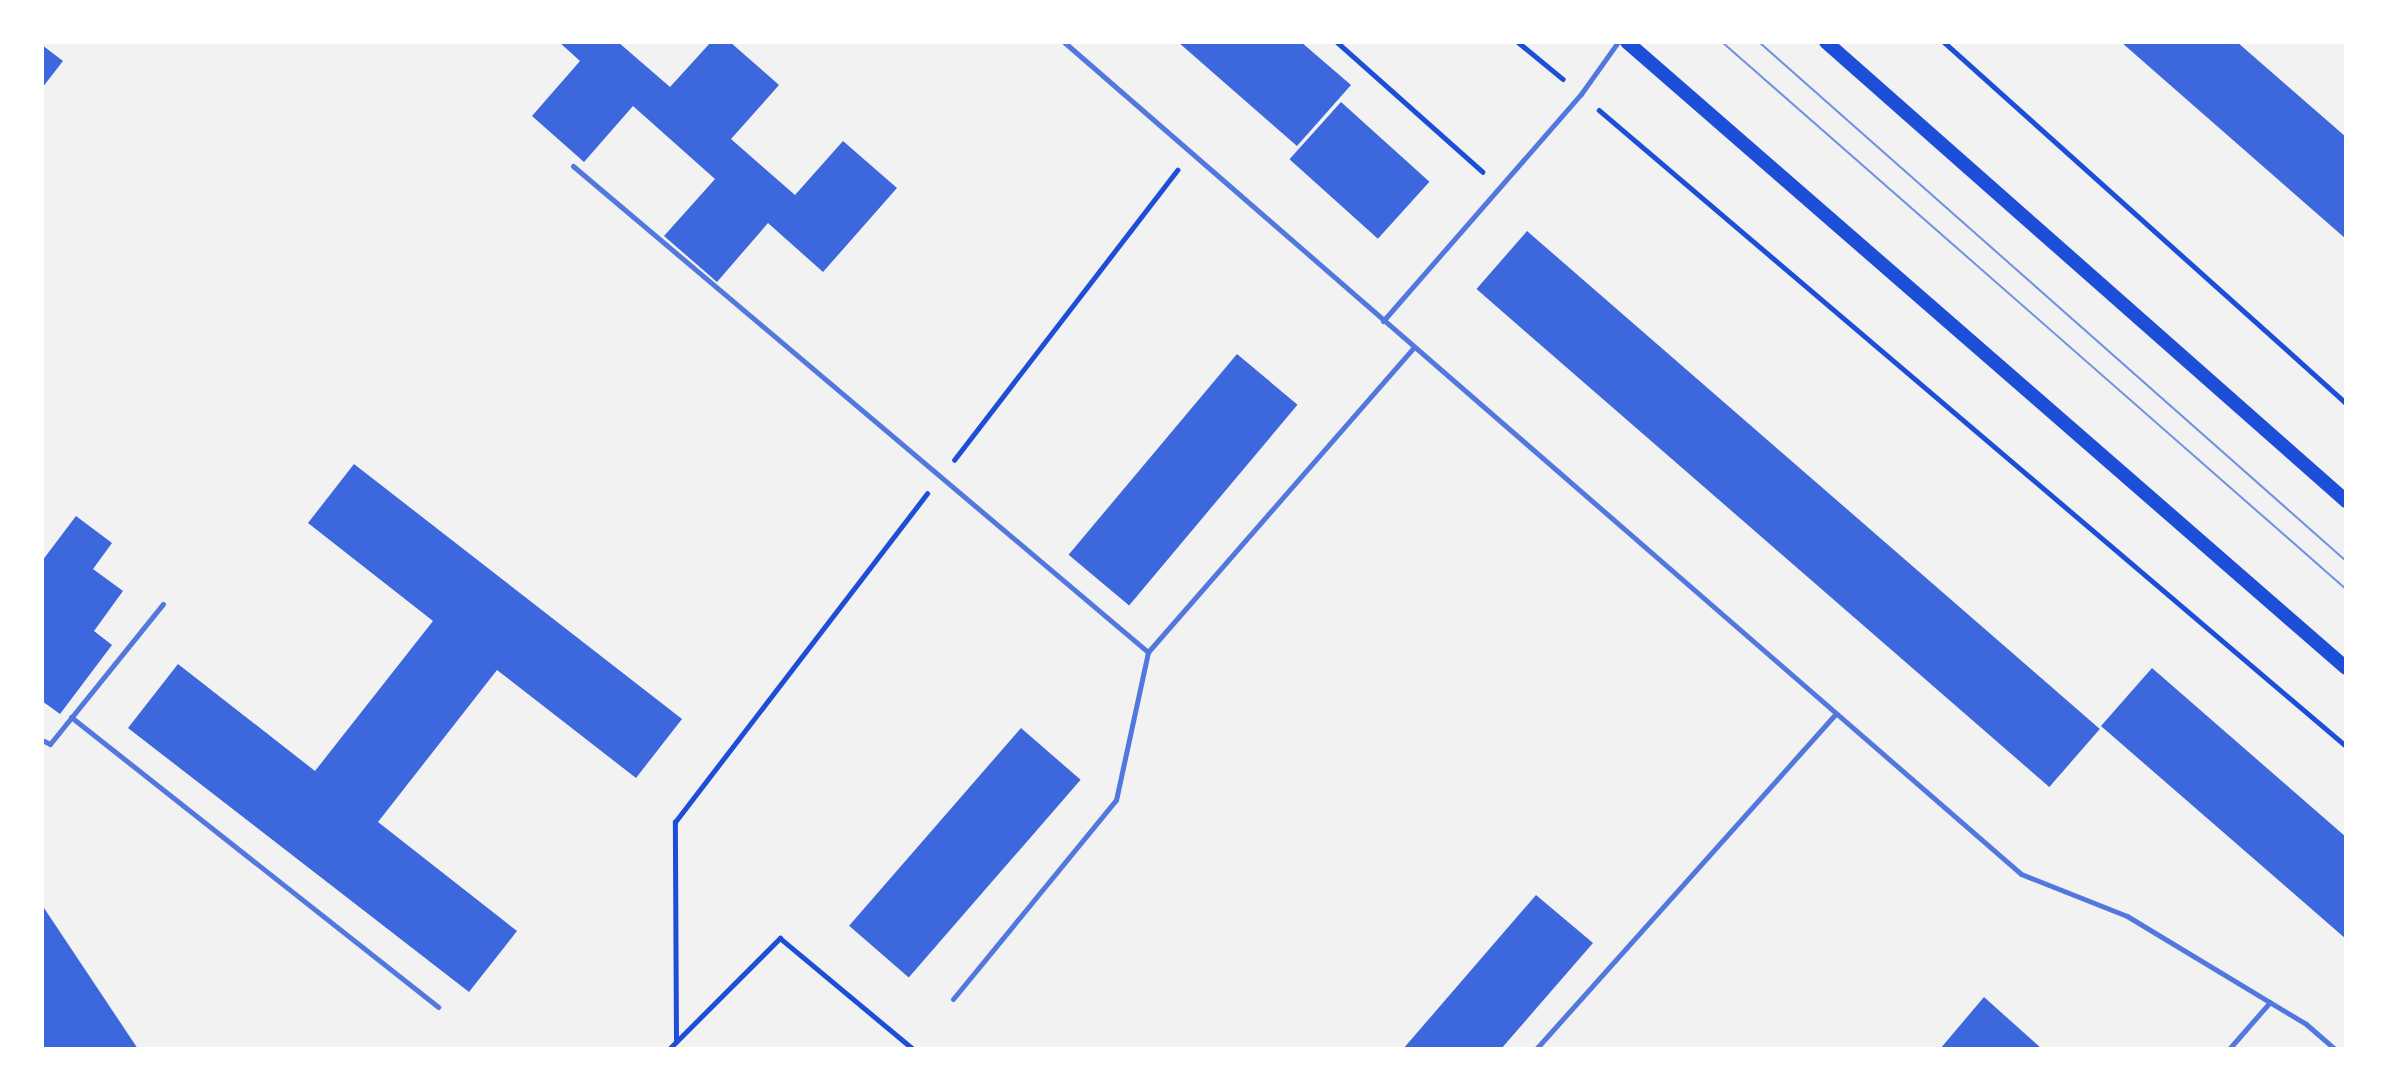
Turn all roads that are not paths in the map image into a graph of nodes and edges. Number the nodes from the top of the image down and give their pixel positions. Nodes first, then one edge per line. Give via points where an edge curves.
1 (1064, 42) edge
2 (1618, 42) edge
3 (1626, 42) edge
4 (1826, 42) edge
5 (573, 166) dead end
6 (1383, 321) junction
7 (1413, 348) junction
8 (2346, 501) edge
9 (163, 604) dead end
10 (1148, 652) junction
11 (2346, 668) edge
12 (1836, 714) junction
13 (71, 717) junction
14 (42, 740) edge
15 (953, 999) dead end
16 (2270, 1002) junction
17 (438, 1007) dead end
18 (1536, 1049) edge
19 (2229, 1049) edge
20 (2335, 1049) edge

1 - 6 lane
2 - 6 lane via 1581,94
3 - 11 main road
4 - 8 main road
5 - 10 lane
6 - 7 lane
7 - 10 lane
7 - 12 lane
9 - 13 lane
10 - 15 lane via 1116,800
12 - 16 lane via 2021,874 2127,916
12 - 18 lane
13 - 14 lane via 50,744
13 - 17 lane
16 - 19 lane
16 - 20 lane

